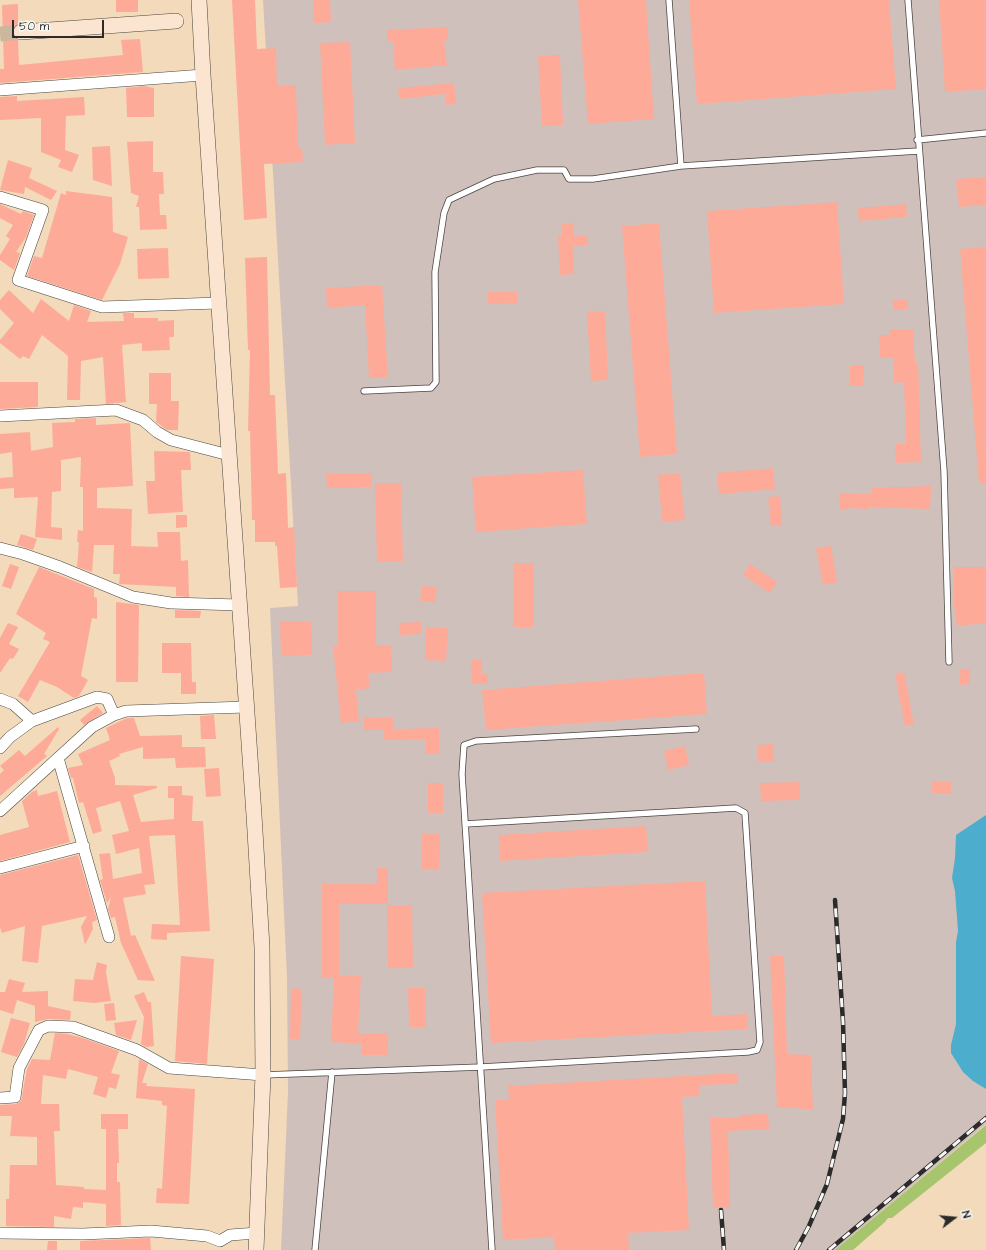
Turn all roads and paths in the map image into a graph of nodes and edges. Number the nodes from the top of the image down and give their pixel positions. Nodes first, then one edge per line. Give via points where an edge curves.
1 (199, 0) edge
2 (669, 0) edge
3 (908, 0) edge
4 (176, 21) dead end
5 (21, 32) tunnel mouth
6 (203, 76) junction
7 (0, 90) edge
8 (986, 133) edge
9 (917, 140) junction
10 (918, 151) junction
11 (681, 166) junction
12 (0, 197) edge
13 (218, 303) junction
14 (364, 391) dead end
15 (0, 416) edge
16 (229, 455) junction
17 (0, 548) edge
18 (238, 605) junction
19 (949, 662) dead end
20 (0, 699) edge
21 (246, 707) junction
22 (114, 715) junction
23 (32, 722) junction
24 (696, 729) dead end
25 (0, 748) edge
26 (58, 758) junction
27 (0, 811) edge
28 (465, 824) junction
29 (84, 846) junction
30 (0, 868) edge
31 (109, 937) dead end
32 (481, 1066) junction
33 (332, 1072) junction
34 (263, 1075) junction
35 (0, 1098) edge
36 (0, 1233) edge
37 (257, 1233) junction
38 (256, 1250) edge
39 (315, 1250) edge
40 (492, 1250) edge

1 - 6 main road
2 - 11 lane
3 - 9 lane
4 - 5 main road
6 - 7 street
6 - 13 main road
8 - 9 lane
9 - 10 lane
10 - 11 lane
10 - 19 lane via 944,471
11 - 14 lane via 593,179 568,179 564,170 536,170 494,179 449,200 444,213 435,272 436,382 431,388
12 - 13 street via 43,210 18,280 102,307
13 - 16 main road
15 - 16 street via 116,410 143,420 171,440
16 - 18 main road
17 - 18 street via 60,566 134,597 171,603
18 - 21 main road
20 - 23 street via 13,704
21 - 22 street via 133,710
21 - 34 main road via 262,947
22 - 23 street via 107,698 97,698
22 - 26 street via 92,727
23 - 25 street via 10,737
24 - 28 lane via 476,741 464,745 462,774
26 - 27 street
26 - 29 street
28 - 32 lane
28 - 32 lane via 736,808 745,814 760,1042 757,1050
29 - 30 street
29 - 31 street
32 - 33 lane
32 - 40 lane
33 - 34 lane
33 - 39 lane
34 - 35 street via 169,1068 136,1050 73,1027 48,1026 39,1030 19,1068 14,1097
34 - 37 main road
36 - 37 street via 83,1234 151,1231 207,1236 220,1241 230,1235
37 - 38 main road

